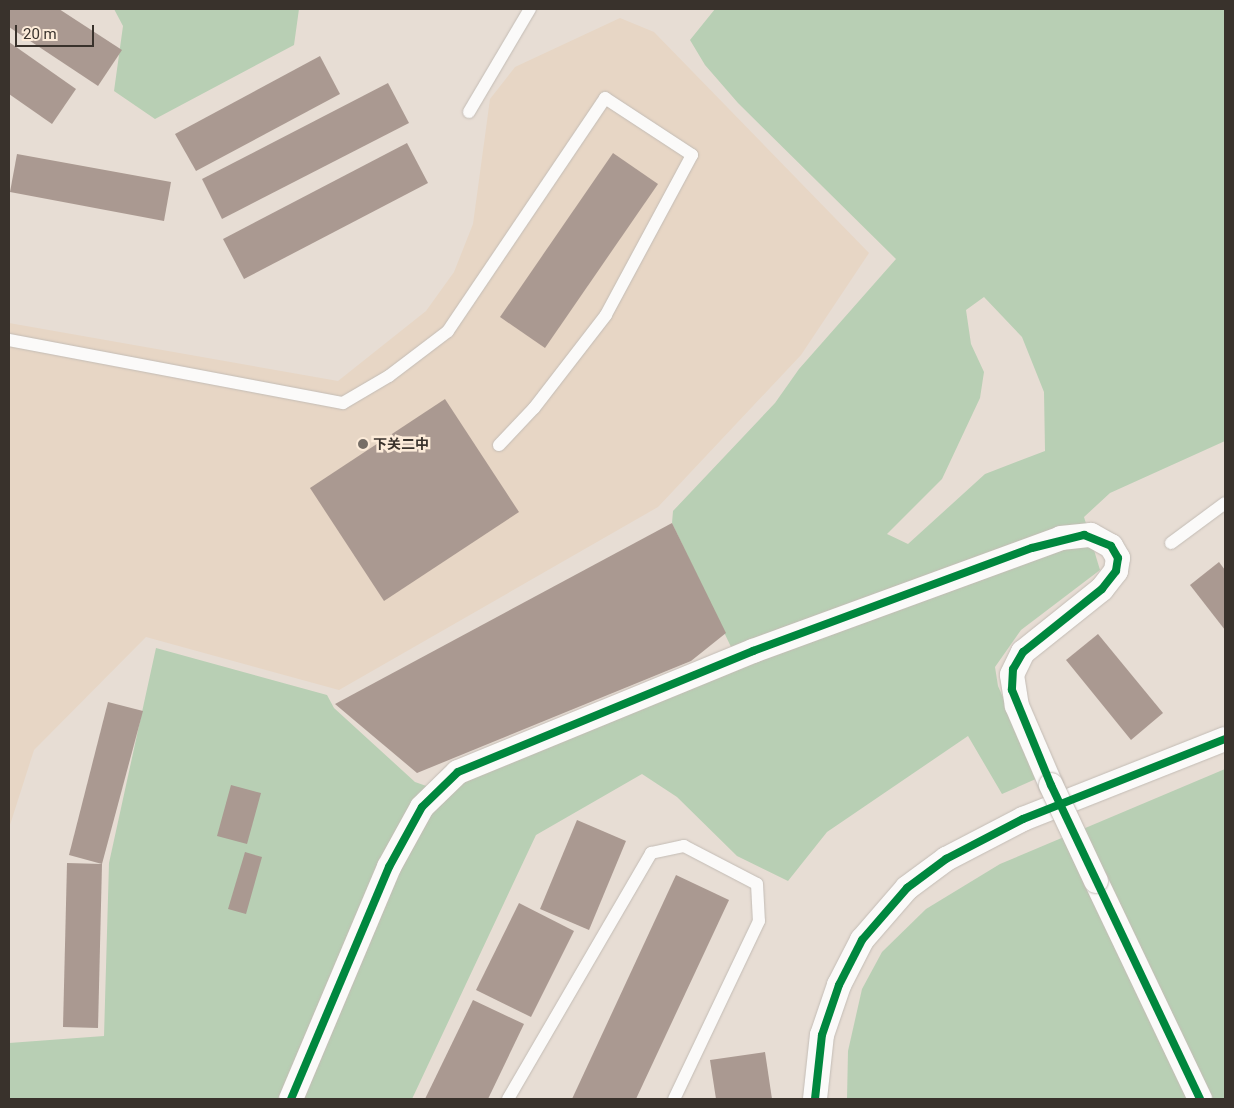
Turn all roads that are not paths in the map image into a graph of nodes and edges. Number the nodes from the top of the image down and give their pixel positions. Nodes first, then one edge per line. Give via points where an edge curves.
1 (530, 9) edge
2 (469, 112) dead end
3 (9, 340) edge
4 (499, 445) dead end
5 (1225, 503) edge
6 (1171, 543) dead end
7 (1225, 739) edge
8 (290, 1099) edge
9 (508, 1099) edge
10 (674, 1099) edge
11 (815, 1099) edge
12 (1200, 1099) edge

1 - 2 lane
3 - 4 lane via 343,403 389,376 448,331 605,98 692,155 606,315 534,408
5 - 6 lane
7 - 11 street via 1023,819 946,859 907,888 862,940 839,985 822,1035
8 - 12 street, bridge via 389,868 422,807 458,772 754,651 1061,538 1091,535 1111,546 1118,558 1116,571 1102,589 1023,652 1012,675 1017,706
9 - 10 lane via 651,852 684,846 757,884 759,921

